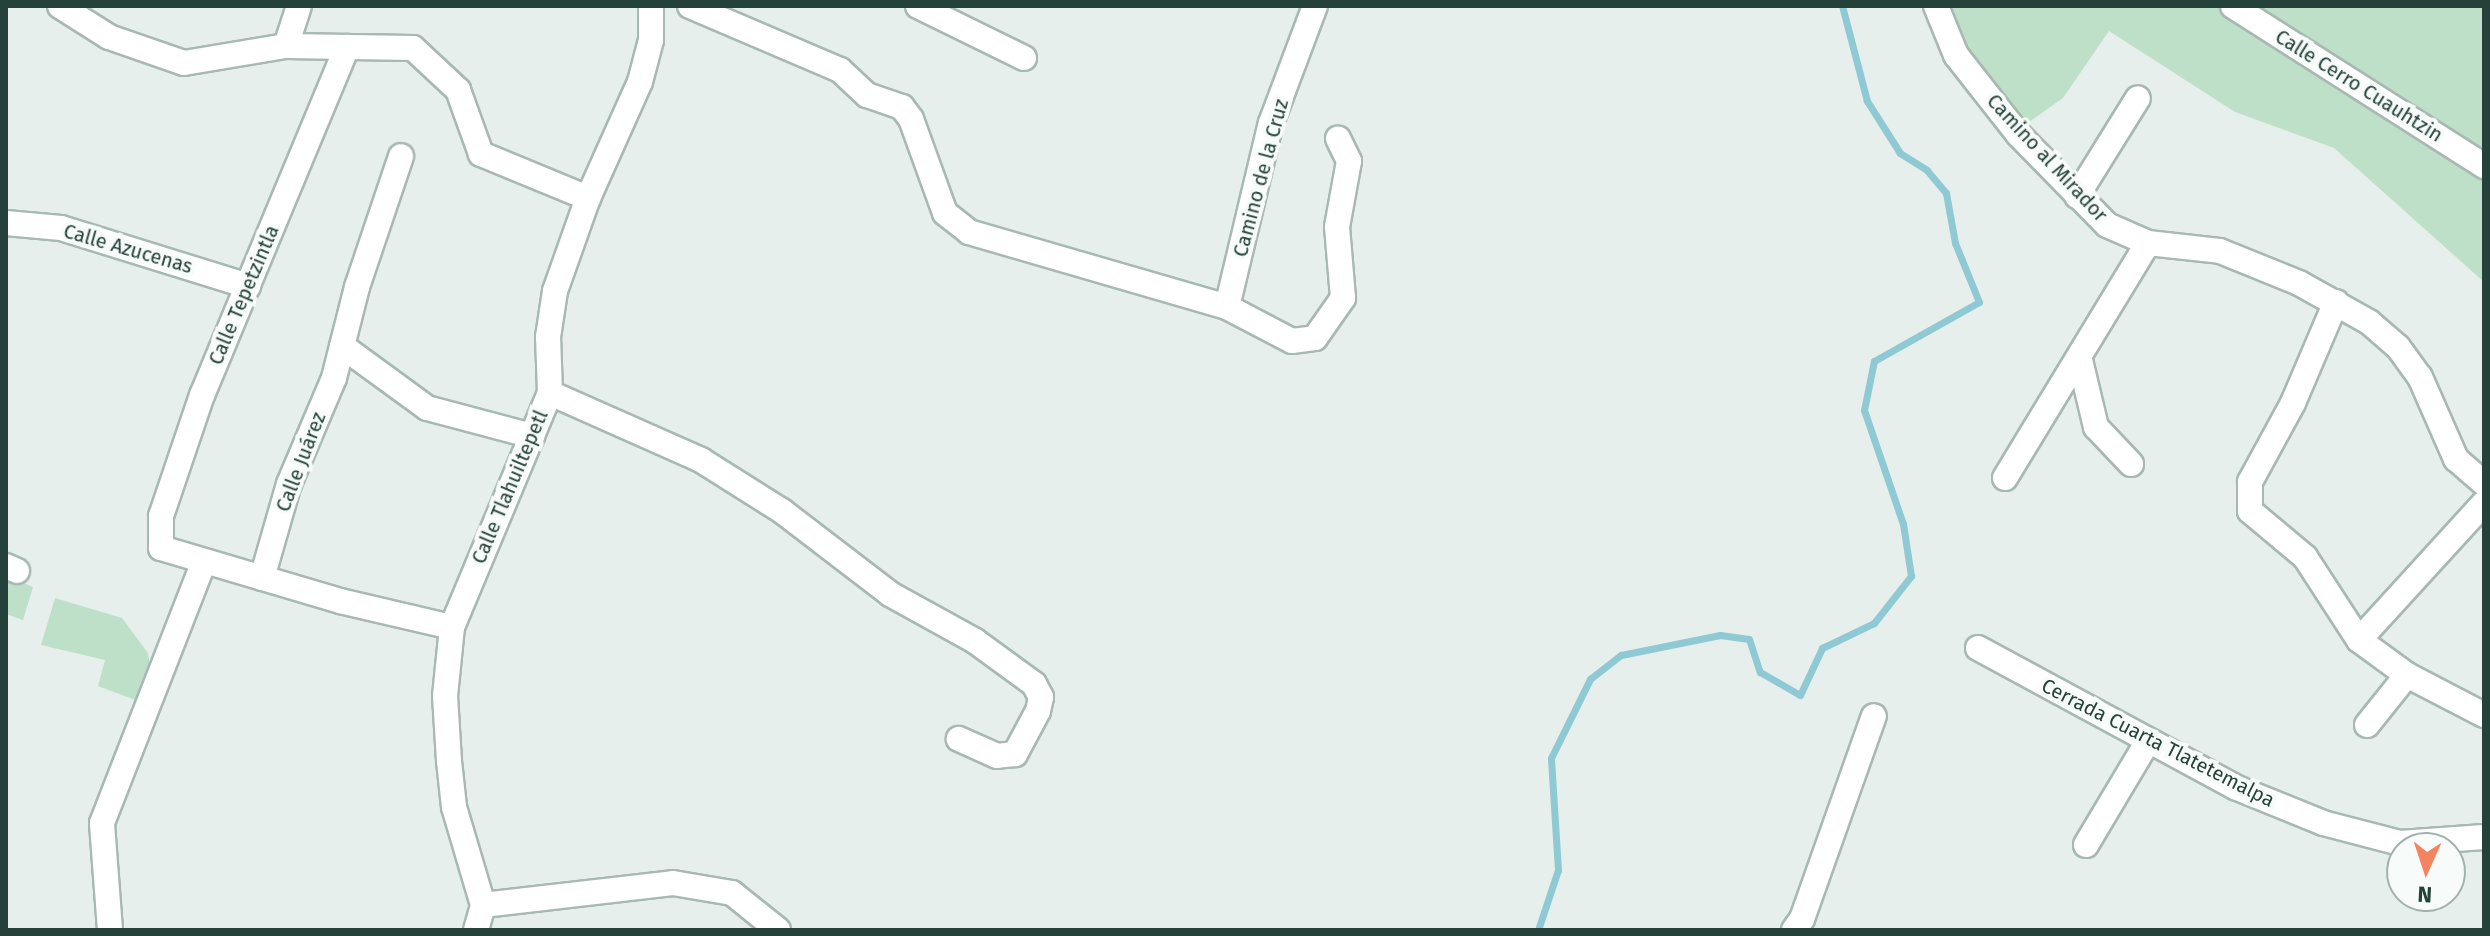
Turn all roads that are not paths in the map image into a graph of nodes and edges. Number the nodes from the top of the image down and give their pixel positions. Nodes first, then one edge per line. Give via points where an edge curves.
1 (60, 6) edge
2 (299, 6) edge
3 (651, 6) edge
4 (690, 6) edge
5 (918, 6) edge
6 (1315, 6) edge
7 (1936, 6) edge
8 (2233, 6) edge
9 (286, 46) junction
10 (347, 47) junction
11 (1024, 58) dead end
12 (2138, 98) dead end
13 (1338, 138) dead end
14 (401, 156) dead end
15 (2484, 166) edge
16 (2077, 196) junction
17 (588, 198) junction
18 (6, 223) edge
19 (2148, 243) junction
20 (248, 286) junction
21 (2336, 302) junction
22 (1227, 307) junction
23 (342, 346) junction
24 (2080, 360) junction
25 (550, 393) junction
26 (532, 436) junction
27 (2131, 464) dead end
28 (2005, 478) dead end
29 (2484, 483) edge
30 (2484, 503) edge
31 (204, 561) junction
32 (262, 578) junction
33 (452, 627) junction
34 (2359, 640) junction
35 (1978, 648) dead end
36 (2407, 675) junction
37 (2484, 715) edge
38 (1874, 716) dead end
39 (2367, 725) dead end
40 (959, 739) dead end
41 (2148, 741) junction
42 (2484, 837) edge
43 (2086, 845) dead end
44 (483, 905) junction
45 (110, 930) edge
46 (476, 930) edge
47 (778, 930) edge
48 (1794, 930) edge

1 - 9 street via 109,37 184,63
2 - 9 street
3 - 17 street, Calle Tlahuiltepetl via 651,40 640,82
4 - 22 street via 840,70 867,95 902,107 945,213 969,232
5 - 11 street
6 - 22 street, Camino de la Cruz via 1271,123
7 - 16 street, Camino al Mirador via 1956,55
8 - 15 street, Calle Cerro Cuauhtzin
9 - 10 street
10 - 17 street via 413,48 458,90 481,154
10 - 20 street, Calle Tepetzintla
12 - 16 street
13 - 22 street via 1349,161 1337,227 1343,298 1315,338 1304,343
14 - 23 street, Calle Juárez
16 - 19 street, Camino al Mirador via 2107,225
17 - 25 street, Calle Tlahuiltepetl via 555,291 548,337
18 - 20 street, Calle Azucenas via 61,228
19 - 21 street, Camino al Mirador via 2220,251
19 - 24 street
20 - 31 street, Calle Tepetzintla via 202,395 161,516 161,548
21 - 29 street, Camino al Mirador via 2398,347 2420,377 2456,459
21 - 34 street via 2293,403 2250,482 2250,511 2305,557
23 - 26 street via 427,408
23 - 32 street, Calle Juárez via 334,378 289,484
24 - 27 street via 2096,427
24 - 28 street
25 - 26 street, Calle Tlahuiltepetl
25 - 40 street via 701,460 782,511 890,594 975,641 1034,684 1041,697 1038,711 1015,754 997,756
26 - 33 street, Calle Tlahuiltepetl
30 - 34 street
31 - 32 street
31 - 45 street via 102,823
32 - 33 street
33 - 44 street, Calle Tlahuiltepetl via 445,696 454,807
34 - 36 street
35 - 41 street, Cerrada Cuarta Tlatetemalpa
36 - 37 street
36 - 39 street
38 - 48 street
41 - 42 street, Cerrada Cuarta Tlatetemalpa via 2323,823 2400,843
41 - 43 street
44 - 46 street
44 - 47 street via 673,883 732,893

